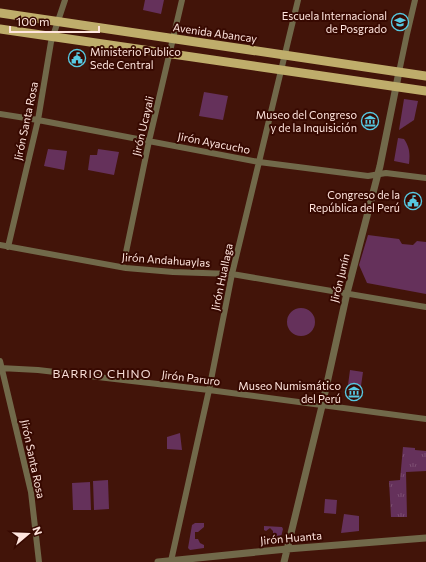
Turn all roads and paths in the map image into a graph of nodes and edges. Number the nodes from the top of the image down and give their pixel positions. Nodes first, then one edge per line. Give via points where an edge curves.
1 (65, 0) edge
2 (182, 0) edge
3 (298, 0) edge
4 (415, 0) edge
5 (0, 13) edge
6 (58, 22) junction
7 (0, 30) edge
8 (52, 37) junction
9 (173, 39) junction
10 (170, 53) junction
11 (284, 55) junction
12 (282, 71) junction
13 (399, 72) junction
14 (426, 76) edge
15 (397, 87) junction
16 (426, 91) edge
17 (0, 114) edge
18 (38, 120) junction
19 (149, 141) junction
20 (259, 162) junction
21 (378, 174) junction
22 (426, 178) edge
23 (0, 245) edge
24 (8, 247) junction
25 (124, 262) junction
26 (232, 274) junction
27 (347, 293) junction
28 (426, 307) edge
29 (1, 365) edge
30 (209, 390) junction
31 (322, 406) junction
32 (426, 419) edge
33 (426, 538) edge
34 (287, 549) junction
35 (189, 560) edge
36 (171, 561) junction
37 (39, 562) edge
38 (158, 562) edge
39 (284, 562) edge

1 - 6 street, Jirón Santa Rosa
2 - 9 street, Jirón Ucayali
3 - 11 street, Jirón Huallaga
4 - 13 street, Jirón Junín
5 - 6 main road, Avenida Abancay
6 - 8 street, Jirón Santa Rosa
6 - 9 main road, Avenida Abancay
7 - 8 main road
8 - 10 main road
8 - 18 street, Jirón Santa Rosa
9 - 10 street, Jirón Ucayali
9 - 11 main road, Avenida Abancay
10 - 12 main road
10 - 19 street, Jirón Ucayali
11 - 12 street, Jirón Huallaga
11 - 13 main road, Avenida Abancay
12 - 15 main road
12 - 20 street, Jirón Huallaga
13 - 14 main road, Avenida Abancay
13 - 15 street, Jirón Junín
15 - 16 main road
15 - 21 street, Jirón Junín
17 - 18 street, Jirón Ayacucho
18 - 19 street, Jirón Ayacucho
18 - 24 street, Jirón Santa Rosa
19 - 20 street, Jirón Ayacucho
19 - 25 street, Jirón Ucayali
20 - 21 street, Jirón Ayacucho via 368,176
20 - 26 street, Jirón Huallaga
21 - 22 street, Jirón Ayacucho
21 - 27 street, Jirón Junín
23 - 24 street, Jirón Andahuaylas
24 - 25 street, Jirón Andahuaylas
25 - 26 street, Jirón Andahuaylas via 173,272
26 - 27 street, Jirón Andahuaylas
26 - 30 street, Jirón Huallaga
27 - 28 street, Jirón Andahuaylas
27 - 31 street, Jirón Junín
29 - 30 street, Jirón Paruro
29 - 37 street, Jirón Santa Rosa via 31,492
30 - 31 street, Jirón Paruro
30 - 36 street, Jirón Huallaga
31 - 32 street, Jirón Paruro
31 - 34 street, Jirón Junín
33 - 34 street, Jirón Huanta
34 - 35 street, Jirón Huanta
34 - 39 street, Jirón Junín
35 - 36 street, Jirón Huanta
36 - 38 street, Jirón Huanta

